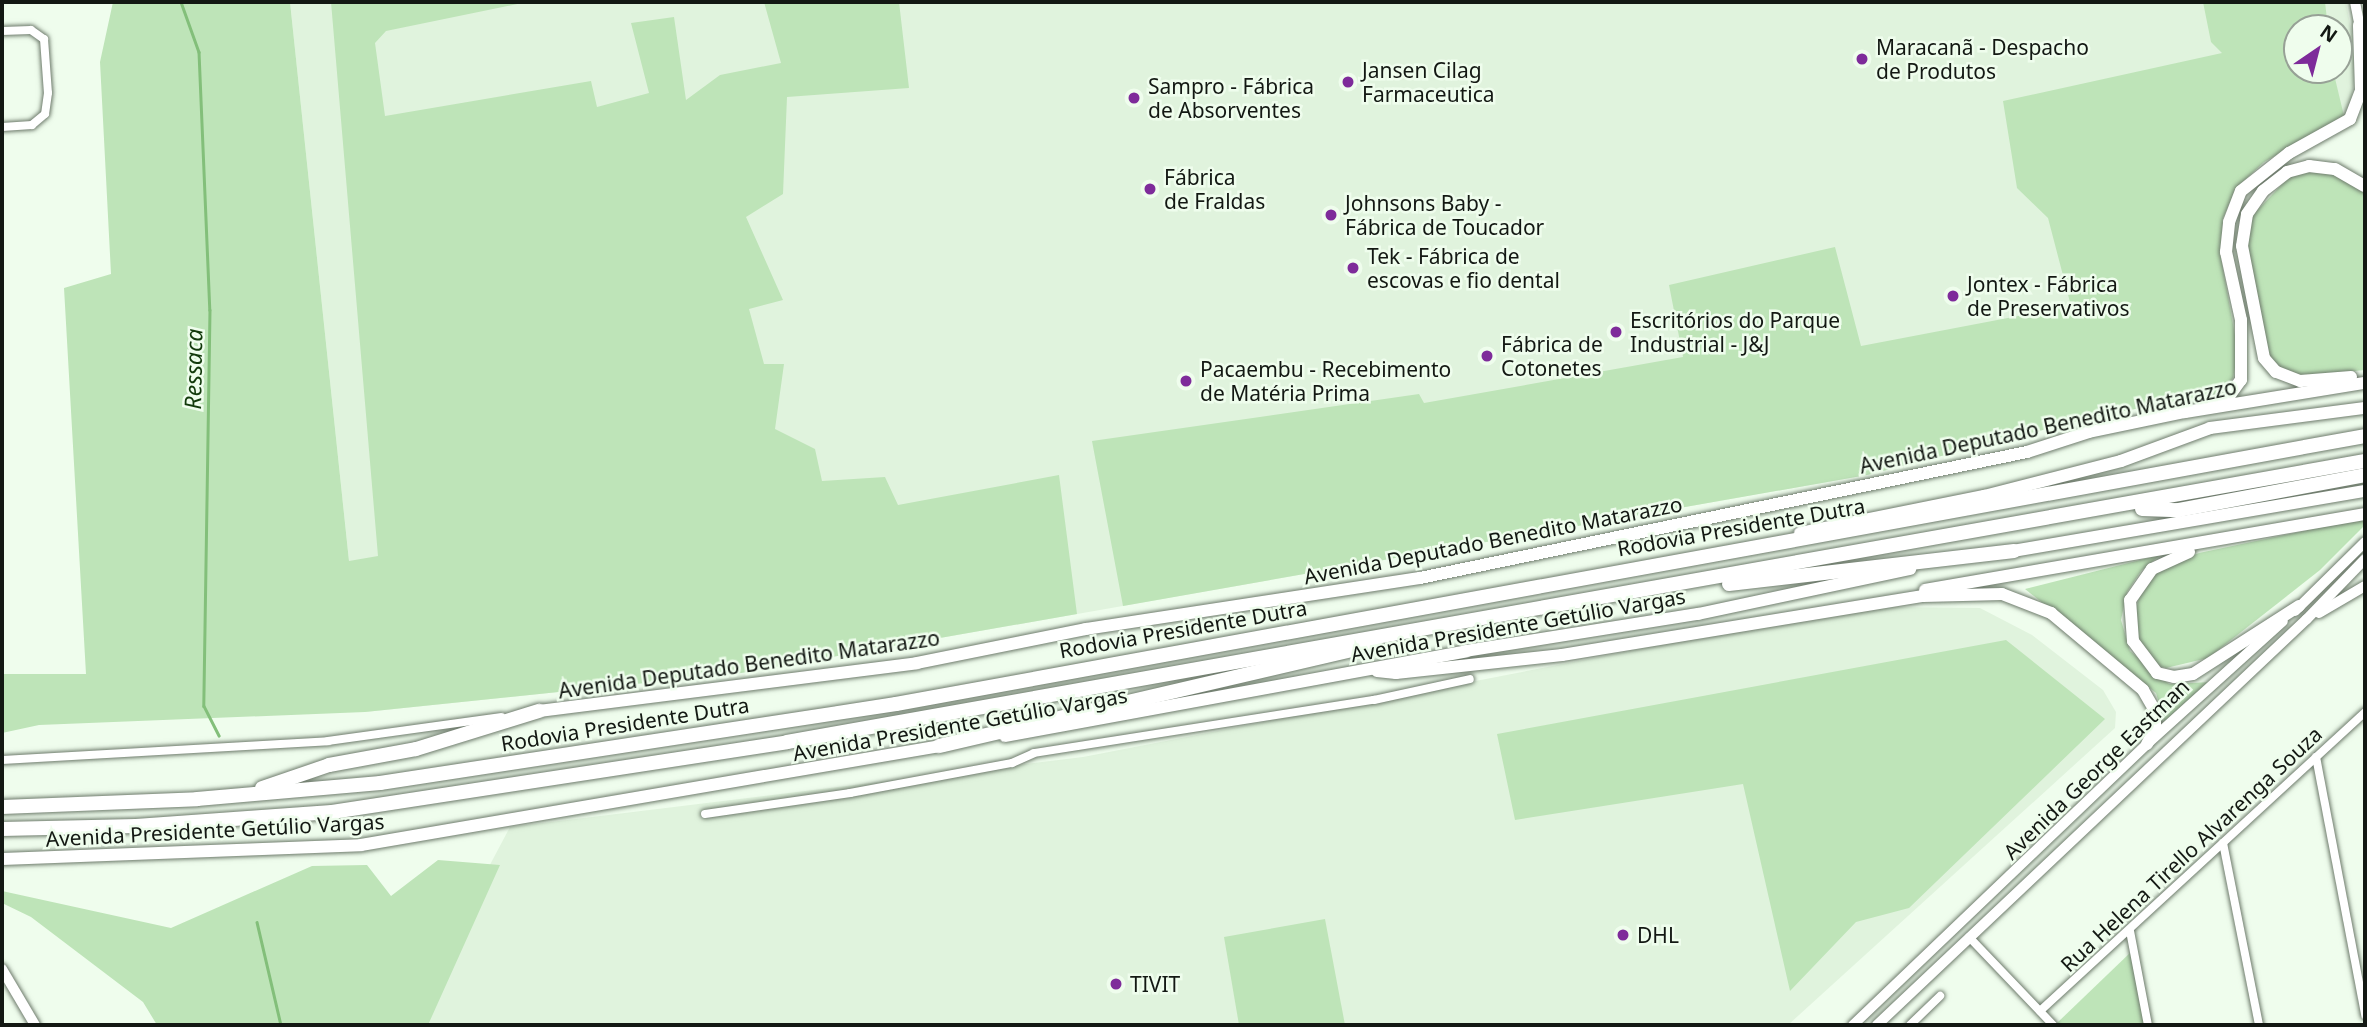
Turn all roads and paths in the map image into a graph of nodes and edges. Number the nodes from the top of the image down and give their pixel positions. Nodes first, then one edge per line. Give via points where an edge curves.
1 (2355, 2) edge
2 (2359, 25) junction
3 (2, 31) edge
4 (2365, 57) edge
5 (2, 127) edge
6 (2365, 186) edge
7 (2365, 376) edge
8 (2365, 383) edge
9 (2365, 408) edge
10 (2185, 412) junction
11 (2365, 436) edge
12 (2365, 461) edge
13 (2365, 475) edge
14 (2365, 491) edge
15 (2109, 509) junction
16 (2365, 514) edge
17 (2365, 542) edge
18 (2204, 545) junction
19 (1751, 546) junction
20 (2014, 551) junction
21 (2359, 559) edge
22 (2365, 586) edge
23 (1675, 587) junction
24 (2299, 606) junction
25 (1857, 607) junction
26 (2307, 619) junction
27 (1446, 626) junction
28 (1365, 669) junction
29 (1470, 679) dead end
30 (539, 712) junction
31 (2365, 712) edge
32 (2147, 744) junction
33 (939, 746) junction
34 (2316, 757) junction
35 (2, 760) edge
36 (241, 796) junction
37 (2, 807) edge
38 (705, 814) dead end
39 (2, 830) edge
40 (2223, 843) junction
41 (2, 859) edge
42 (2130, 931) junction
43 (1969, 937) junction
44 (2, 969) edge
45 (1940, 996) dead end
46 (2040, 1011) junction
47 (2365, 1015) edge
48 (35, 1025) edge
49 (1853, 1025) edge
50 (1877, 1025) edge
51 (1910, 1025) edge
52 (2053, 1025) edge
53 (2148, 1025) edge
54 (2259, 1025) edge

1 - 2 main road
2 - 4 main road
2 - 10 main road via 2361,90 2350,119 2289,153 2241,191 2226,252 2241,320 2241,380 2227,399
3 - 5 street via 31,30 44,39 48,93 45,114 32,125
6 - 7 main road via 2335,169 2309,166 2287,172 2247,214 2242,246 2264,358 2276,372 2300,381
8 - 10 main road, Avenida Deputado Benedito Matarazzo
9 - 19 main road via 2210,428 2121,461
10 - 30 main road, Avenida Deputado Benedito Matarazzo via 2090,432 2027,452 1420,578 1086,629 917,663
11 - 19 highway, Rodovia Presidente Dutra
12 - 15 highway, Rodovia Presidente Dutra
13 - 15 highway via 2178,510
14 - 20 main road
15 - 23 highway, Rodovia Presidente Dutra
16 - 18 main road
17 - 21 main road, Avenida George Eastman
18 - 24 main road via 2152,569 2130,600 2133,641 2157,673 2174,677 2193,674
18 - 25 main road via 1958,581
19 - 36 highway, Rodovia Presidente Dutra via 896,704 380,783
20 - 23 highway via 1771,583
20 - 28 main road, Avenida Presidente Getúlio Vargas via 1698,614
21 - 24 main road, Avenida George Eastman
21 - 26 main road, Avenida George Eastman
22 - 26 main road
23 - 27 highway, Rodovia Presidente Dutra
24 - 32 main road, Avenida George Eastman
25 - 28 main road via 1562,655 1396,673
25 - 32 main road via 1979,592 2025,599 2091,643 2143,690 2155,711 2155,729
26 - 43 main road, Avenida George Eastman
27 - 33 highway via 1327,658
27 - 39 highway, Rodovia Presidente Dutra via 787,742 346,810
28 - 33 main road, Avenida Presidente Getúlio Vargas
29 - 38 street via 1374,700 1034,753 1012,763 850,793
30 - 35 street via 328,741
30 - 36 highway via 416,749 329,765
31 - 34 street, Rua Helena Tirello Alvarenga Souza
32 - 49 main road, Avenida George Eastman
33 - 41 main road, Avenida Presidente Getúlio Vargas via 361,845
34 - 40 street, Rua Helena Tirello Alvarenga Souza
34 - 47 street
36 - 37 highway, Rodovia Presidente Dutra
40 - 42 street, Rua Helena Tirello Alvarenga Souza
40 - 54 street
42 - 46 street, Rua Helena Tirello Alvarenga Souza
42 - 53 street
43 - 46 street
43 - 50 main road, Avenida George Eastman
44 - 48 main road
45 - 51 street
46 - 52 street

